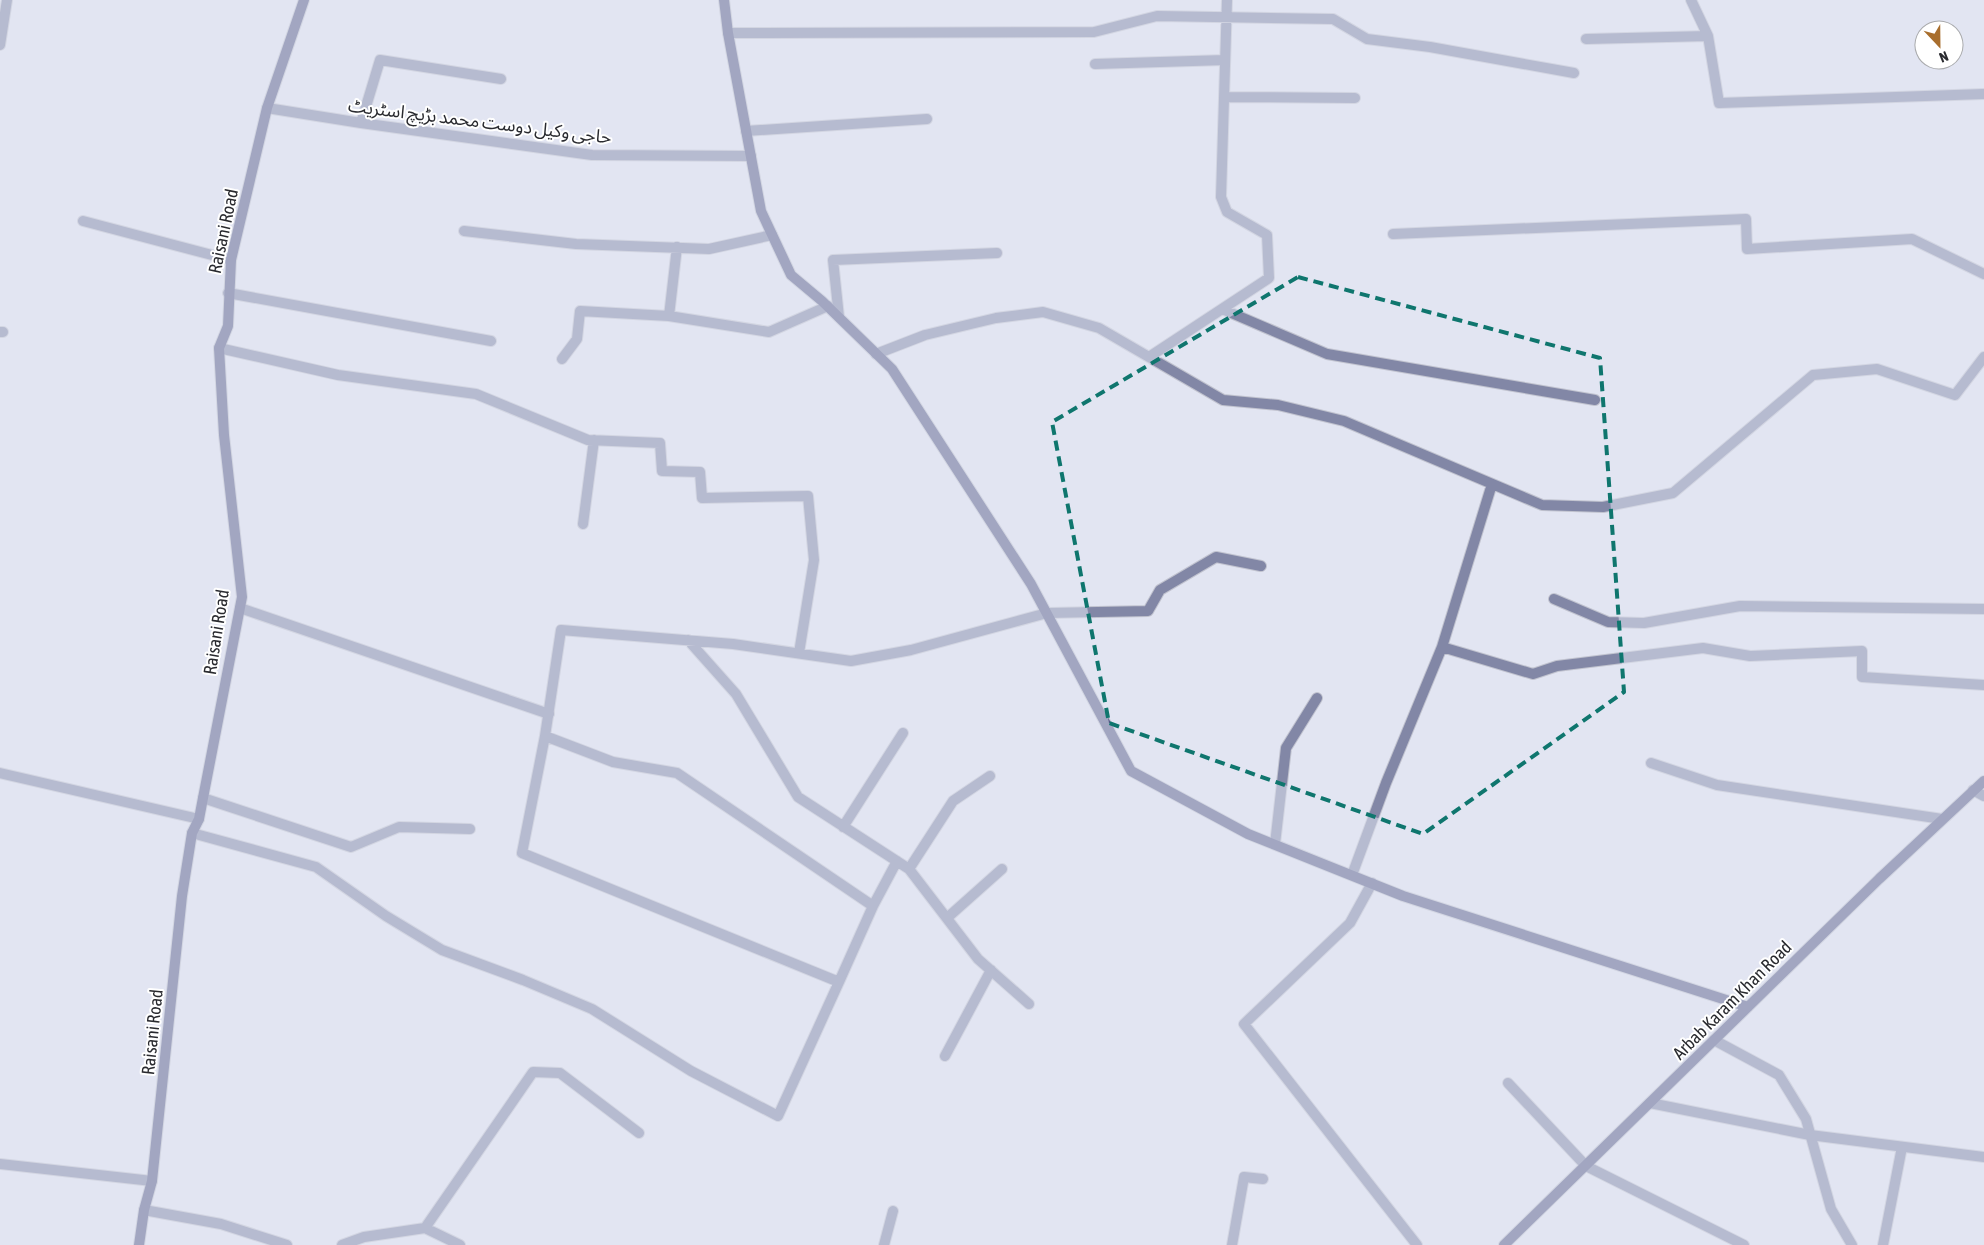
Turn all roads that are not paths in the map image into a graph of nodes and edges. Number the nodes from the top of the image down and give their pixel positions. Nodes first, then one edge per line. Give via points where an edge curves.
1 (7, 0) edge
2 (304, 0) edge
3 (724, 0) edge
4 (1228, 0) edge
5 (1691, 0) edge
6 (1226, 17) junction
7 (728, 33) junction
8 (1708, 36) junction
9 (1586, 39) dead end
10 (0, 45) edge
11 (1224, 60) junction
12 (1096, 64) dead end
13 (1574, 73) dead end
14 (501, 79) dead end
15 (1984, 94) edge
16 (1224, 97) junction
17 (1355, 98) dead end
18 (266, 108) junction
19 (927, 120) dead end
20 (361, 123) junction
21 (746, 131) junction
22 (751, 156) junction
23 (83, 221) dead end
24 (464, 231) dead end
25 (1393, 234) dead end
26 (772, 235) junction
27 (677, 247) junction
28 (997, 253) dead end
29 (231, 260) junction
30 (1984, 274) edge
31 (228, 293) junction
32 (828, 306) junction
33 (1222, 309) junction
34 (669, 316) junction
35 (839, 317) junction
36 (491, 341) dead end
37 (219, 348) junction
38 (876, 354) junction
39 (1148, 357) junction
40 (1984, 357) edge
41 (562, 359) dead end
42 (1595, 400) dead end
43 (594, 440) junction
44 (1492, 484) junction
45 (583, 524) dead end
46 (1261, 566) dead end
47 (1554, 598) dead end
48 (240, 608) junction
49 (1984, 609) edge
50 (1047, 613) junction
51 (688, 640) junction
52 (1442, 647) junction
53 (799, 654) junction
54 (1984, 685) edge
55 (1317, 698) dead end
56 (549, 714) junction
57 (903, 733) dead end
58 (546, 736) junction
59 (1651, 764) dead end
60 (0, 773) edge
61 (990, 776) dead end
62 (1984, 781) edge
63 (1973, 790) junction
64 (1984, 796) edge
65 (203, 798) junction
66 (199, 819) junction
67 (1942, 819) junction
68 (844, 826) junction
69 (470, 829) dead end
70 (192, 833) junction
71 (1275, 844) junction
72 (897, 862) junction
73 (1002, 869) dead end
74 (910, 870) junction
75 (1352, 875) junction
76 (1372, 883) junction
77 (873, 906) junction
78 (947, 918) junction
79 (991, 970) junction
80 (839, 982) junction
81 (1030, 1004) dead end
82 (1748, 1007) junction
83 (1714, 1040) junction
84 (945, 1056) dead end
85 (1508, 1083) dead end
86 (1650, 1103) junction
87 (639, 1133) dead end
88 (1810, 1135) junction
89 (1902, 1147) junction
90 (1984, 1157) edge
91 (0, 1164) edge
92 (1586, 1166) junction
93 (1263, 1179) dead end
94 (152, 1181) junction
95 (144, 1210) junction
96 (893, 1211) dead end
97 (426, 1228) junction
98 (139, 1245) edge
99 (287, 1245) edge
100 (342, 1245) edge
101 (460, 1245) edge
102 (884, 1245) edge
103 (1232, 1245) edge
104 (1417, 1245) edge
105 (1504, 1245) edge
106 (1744, 1245) edge
107 (1852, 1245) edge
108 (1882, 1245) edge

1 - 10 street
2 - 18 main road, Raisani Road
3 - 7 main road
4 - 6 street
5 - 8 street
6 - 7 street via 1157,16 1094,32
6 - 11 street
6 - 13 street via 1333,19 1367,39
7 - 21 main road
8 - 9 street
8 - 15 street via 1719,103
11 - 12 street
11 - 16 street
14 - 20 street via 380,60
16 - 17 street
16 - 33 street via 1221,197 1227,212 1267,235 1269,278
18 - 20 street, حاجی وکیل دوست محمد بڑیچ اسٹریٹ
18 - 29 main road, Raisani Road
19 - 21 street
20 - 22 street, حاجی وکیل دوست محمد بڑیچ اسٹریٹ via 592,155
21 - 22 main road
22 - 26 main road via 761,211
23 - 29 street
24 - 27 street via 576,244
25 - 30 street via 1746,219 1747,249 1912,239
26 - 27 street via 709,249
26 - 32 main road via 791,275
27 - 34 street
28 - 35 street via 833,260
29 - 31 main road, Raisani Road
31 - 36 street
31 - 37 main road, Raisani Road via 228,326
32 - 34 street via 769,332
32 - 35 main road
33 - 39 street
33 - 42 street via 1327,354
34 - 41 street via 580,312 576,339
35 - 38 main road
37 - 43 street via 338,375 476,394
37 - 48 main road, Raisani Road via 224,435 242,596
38 - 39 street via 925,335 996,318 1043,312 1099,328
38 - 50 main road via 892,369
39 - 44 street via 1223,400 1278,405 1344,421
40 - 44 street via 1955,395 1877,370 1813,375 1673,493 1603,507 1542,505
43 - 45 street
43 - 53 street via 660,442 662,471 700,472 702,498 808,496 814,560
44 - 52 street
46 - 50 street via 1216,557 1160,590 1148,611
47 - 49 street via 1608,622 1644,623 1740,606
48 - 56 street
48 - 65 main road, Raisani Road
50 - 53 street via 911,650 851,661
50 - 71 main road via 1131,771 1248,834
51 - 53 street
51 - 56 street via 561,630
51 - 68 street via 736,694 798,797
52 - 54 street via 1533,674 1557,666 1703,648 1750,656 1862,651 1862,677
52 - 75 street
55 - 71 street via 1286,748
56 - 58 street
57 - 68 street
58 - 77 street via 613,762 677,773
58 - 80 street via 522,853
59 - 67 street via 1717,785
60 - 66 street
61 - 74 street via 953,801
62 - 63 main road, Arbab Karam Khan Road
63 - 64 street
63 - 67 main road, Arbab Karam Khan Road
65 - 66 main road, Raisani Road
65 - 69 street via 351,846 399,827
66 - 70 main road, Raisani Road
67 - 82 main road, Arbab Karam Khan Road
68 - 72 street
70 - 80 street via 316,867 442,950 592,1009 692,1071 778,1116
70 - 94 main road, Raisani Road via 182,896
71 - 75 main road
72 - 74 street
72 - 77 street
73 - 78 street
74 - 78 street
75 - 76 main road
76 - 82 main road via 1402,896
76 - 104 street via 1350,923 1244,1024
77 - 80 street
78 - 79 street via 978,959
79 - 81 street
79 - 84 street
82 - 83 main road, Arbab Karam Khan Road
83 - 86 main road, Arbab Karam Khan Road
83 - 88 street via 1780,1075 1806,1119
85 - 92 street
86 - 88 street
86 - 92 main road, Arbab Karam Khan Road
87 - 97 street via 560,1073 533,1072
88 - 89 street
88 - 107 street via 1831,1209
89 - 90 street
89 - 108 street
91 - 94 street
92 - 105 main road, Arbab Karam Khan Road
92 - 106 street
93 - 103 street via 1244,1177
94 - 95 main road, Raisani Road
95 - 98 main road, Raisani Road
95 - 99 street via 221,1224
96 - 102 street
97 - 100 street via 364,1237
97 - 101 street

